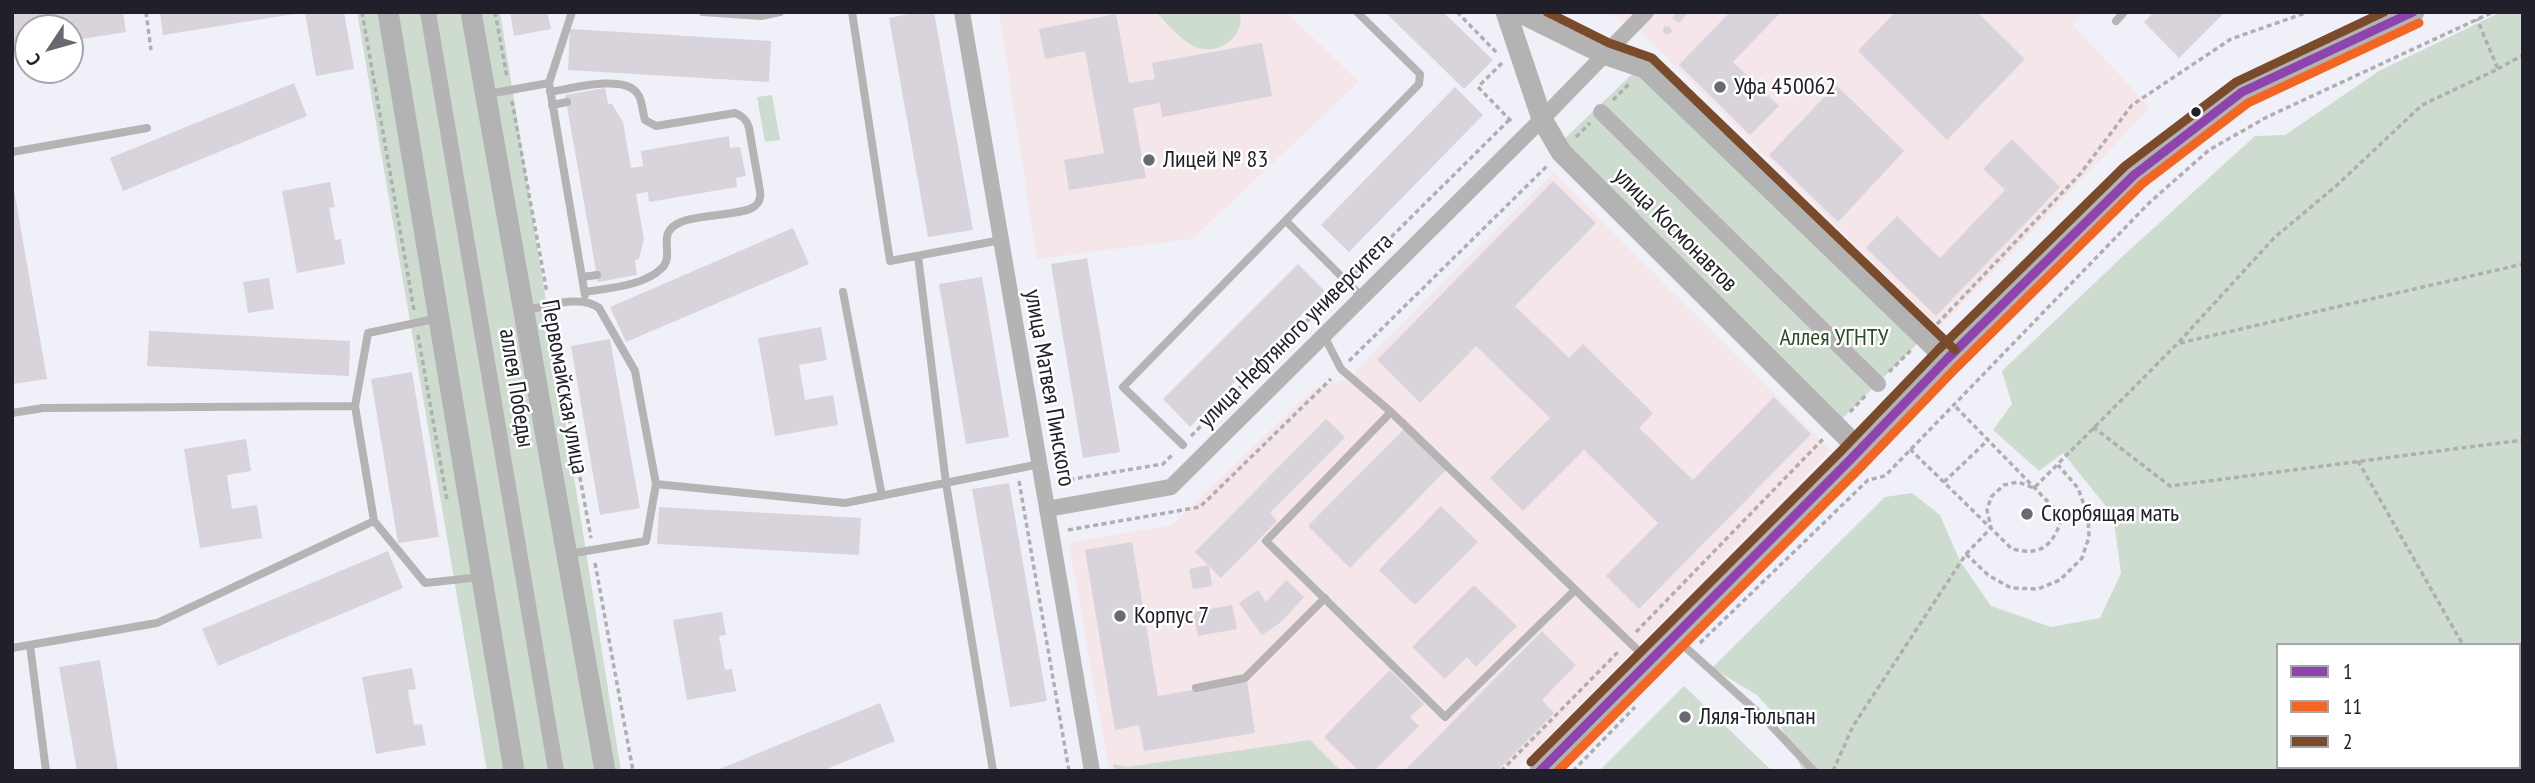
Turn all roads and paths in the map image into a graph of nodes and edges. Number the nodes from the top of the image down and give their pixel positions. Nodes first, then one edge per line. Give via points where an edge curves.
1 (146, 12) edge
2 (362, 12) edge
3 (388, 12) edge
4 (428, 12) edge
5 (471, 12) edge
6 (495, 12) edge
7 (572, 12) edge
8 (703, 12) edge
9 (780, 12) edge
10 (852, 12) edge
11 (962, 12) edge
12 (1357, 12) edge
13 (1506, 12) edge
14 (1519, 12) edge
15 (1646, 12) edge
16 (2124, 12) edge
17 (2308, 12) edge
18 (2414, 12) edge
19 (2493, 12) edge
20 (2477, 19) junction
21 (2116, 21) dead end
22 (151, 50) dead end
23 (1604, 54) junction
24 (2523, 55) edge
25 (2498, 69) junction
26 (550, 88) junction
27 (510, 90) junction
28 (485, 94) junction
29 (567, 102) dead end
30 (552, 105) junction
31 (1601, 112) dead end
32 (1510, 119) dead end
33 (1542, 119) junction
34 (147, 128) dead end
35 (12, 152) edge
36 (1550, 163) dead end
37 (1286, 221) junction
38 (1001, 240) junction
39 (918, 256) junction
40 (2523, 264) edge
41 (597, 275) dead end
42 (582, 277) junction
43 (1347, 281) junction
44 (844, 292) dead end
45 (586, 297) junction
46 (1362, 297) junction
47 (549, 306) junction
48 (524, 311) junction
49 (439, 318) junction
50 (416, 323) junction
51 (1930, 330) dead end
52 (1324, 336) junction
53 (2178, 343) junction
54 (1947, 359) junction
55 (1341, 369) junction
56 (1878, 384) dead end
57 (1954, 405) junction
58 (355, 406) junction
59 (1391, 412) junction
60 (12, 413) edge
61 (2093, 427) junction
62 (1825, 438) dead end
63 (1988, 440) junction
64 (2523, 440) edge
65 (1183, 444) junction
66 (1910, 449) junction
67 (1860, 450) junction
68 (2358, 461) junction
69 (1040, 464) junction
70 (2057, 465) junction
71 (1017, 469) junction
72 (1944, 482) junction
73 (946, 483) junction
74 (656, 484) junction
75 (1043, 484) junction
76 (1020, 488) junction
77 (2034, 488) junction
78 (882, 496) junction
79 (1047, 509) junction
80 (449, 512) dead end
81 (374, 521) junction
82 (1991, 528) junction
83 (1051, 533) junction
84 (593, 550) junction
85 (567, 554) junction
86 (1966, 554) junction
87 (482, 577) junction
88 (1575, 590) junction
89 (1325, 598) junction
90 (1673, 636) junction
91 (1628, 641) junction
92 (2462, 643) edge
93 (30, 645) junction
94 (12, 648) edge
95 (1691, 653) junction
96 (1649, 661) junction
97 (1196, 688) dead end
98 (1638, 704) dead end
99 (46, 771) edge
100 (514, 771) edge
101 (556, 771) edge
102 (605, 771) edge
103 (633, 771) edge
104 (993, 771) edge
105 (1069, 771) edge
106 (1093, 771) edge
107 (1501, 771) edge
108 (1540, 771) edge
109 (1573, 771) edge
110 (1814, 771) edge
111 (1833, 771) edge

1 - 22 path
2 - 50 path
3 - 49 main road
4 - 101 street, аллея Победы
5 - 28 main road, Первомайская улица
6 - 27 path
7 - 26 lane
8 - 9 lane via 761,16
10 - 39 lane via 890,261
11 - 38 street, улица Матвея Пинского
12 - 37 lane via 1420,74 1419,85
13 - 33 main road, улица Космонавтов
14 - 23 main road
15 - 23 street, улица Нефтяного университета
16 - 21 lane
17 - 51 path via 2231,39 2132,105 2081,173
18 - 54 main road via 2242,92 2134,175
19 - 20 path
20 - 25 path
20 - 57 path via 2267,117 2209,150 2149,203
23 - 33 street, улица Нефтяного университета
23 - 54 main road via 1645,68
24 - 25 path
25 - 53 path via 2422,105 2274,238
26 - 27 lane
26 - 30 lane
26 - 45 lane via 626,85 638,94 645,120 656,125 735,113 743,117 761,195 755,206 679,222 667,234 667,259 660,270
27 - 28 lane
27 - 47 path
28 - 48 main road, Первомайская улица
29 - 30 lane
30 - 42 lane
31 - 56 street
32 - 43 path
33 - 46 street, улица Нефтяного университета
33 - 67 main road, улица Космонавтов via 1561,152
34 - 35 lane
36 - 55 path
37 - 43 lane
37 - 65 lane via 1123,387
38 - 39 lane
38 - 69 street, улица Матвея Пинского
39 - 73 lane
40 - 53 path
41 - 42 lane
42 - 45 lane
43 - 46 lane
43 - 65 path
44 - 78 lane
45 - 47 lane
45 - 74 lane via 603,312 635,371
46 - 52 street, улица Нефтяного университета
47 - 48 lane
47 - 84 path
48 - 85 main road, Первомайская улица
49 - 50 lane
49 - 87 main road
50 - 58 lane via 368,333
50 - 80 path
52 - 55 lane
52 - 79 street, улица Нефтяного университета via 1171,487
53 - 61 path
54 - 67 main road
55 - 59 lane
55 - 83 path via 1200,507
57 - 63 path
57 - 66 path
58 - 60 lane via 43,408
58 - 81 lane
59 - 88 lane
59 - 89 lane via 1266,541
61 - 68 path via 2170,485
61 - 70 path
62 - 91 path
63 - 72 path
63 - 77 path
64 - 68 path
65 - 75 path via 1163,464
66 - 72 path
66 - 95 path via 1885,476 1868,480
67 - 90 main road
68 - 92 path
69 - 71 lane
69 - 75 street, улица Матвея Пинского
70 - 77 path
70 - 86 path via 2078,488 2088,516 2089,537 2082,558 2060,580 2038,589 2011,589
71 - 73 lane
71 - 76 path
72 - 82 path
73 - 78 lane
73 - 104 lane
74 - 78 lane via 845,503
74 - 84 lane via 646,541
75 - 76 path
75 - 79 street, улица Матвея Пинского
76 - 105 path
77 - 82 path via 2018,482 2004,485 1991,497 1987,510
77 - 82 path via 2053,508 2060,524 2055,537 2041,550 2026,553 2012,549
79 - 83 street, улица Матвея Пинского
81 - 87 lane via 425,583
81 - 93 lane via 157,623
82 - 86 path
83 - 106 street, улица Матвея Пинского
84 - 85 lane
84 - 103 path
85 - 102 main road, Первомайская улица
86 - 111 path via 1853,726
87 - 100 main road
88 - 89 lane via 1445,717
88 - 91 lane
89 - 97 lane via 1245,678
90 - 95 lane
90 - 96 main road
91 - 96 lane
91 - 107 path
93 - 94 lane
93 - 99 lane
95 - 110 lane via 1765,718
96 - 108 main road
98 - 109 path

